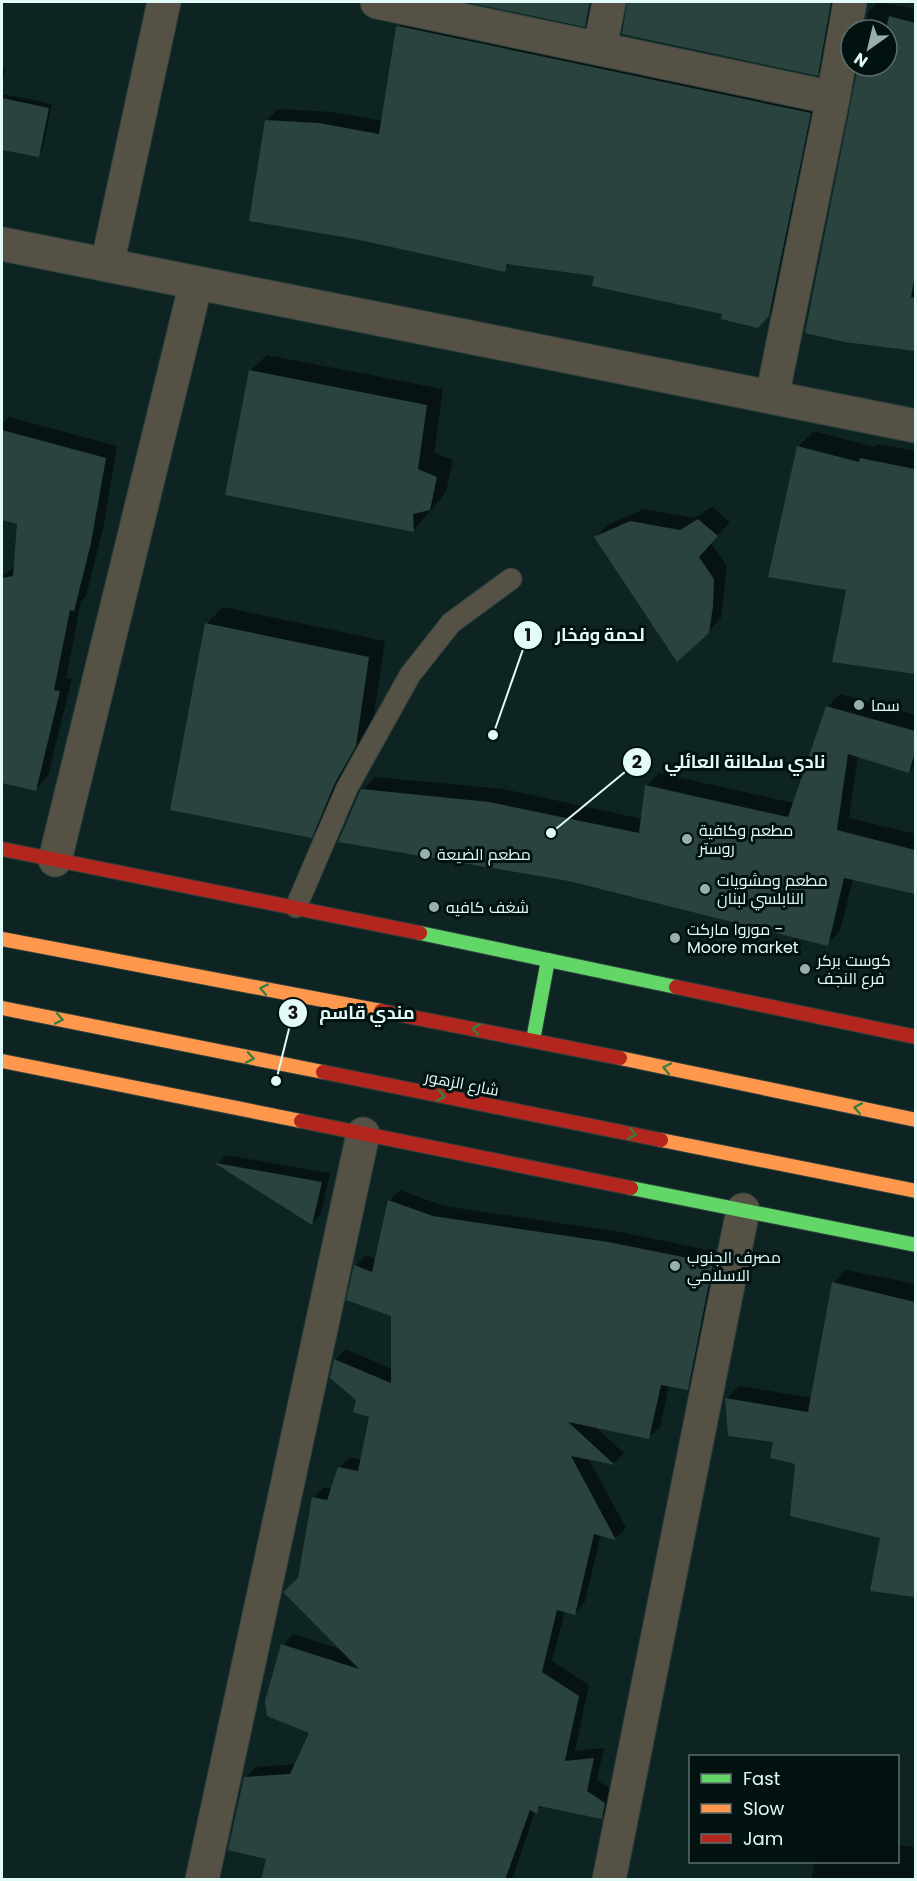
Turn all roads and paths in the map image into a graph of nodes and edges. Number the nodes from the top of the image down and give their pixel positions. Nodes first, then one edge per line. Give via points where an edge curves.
1 (164, 2) edge
2 (377, 2) edge
3 (609, 2) edge
4 (850, 2) edge
5 (600, 48) junction
6 (833, 98) junction
7 (2, 244) edge
8 (107, 265) junction
9 (196, 283) junction
10 (772, 397) junction
11 (915, 426) edge
12 (511, 579) dead end
13 (2, 849) edge
14 (55, 860) junction
15 (296, 908) junction
16 (2, 939) edge
17 (548, 960) junction
18 (2, 1008) edge
19 (915, 1037) edge
20 (533, 1040) junction
21 (2, 1061) edge
22 (915, 1120) edge
23 (363, 1134) junction
24 (915, 1191) edge
25 (742, 1210) junction
26 (915, 1245) edge
27 (202, 1880) edge
28 (609, 1880) edge

1 - 8 street
2 - 5 street
3 - 5 street
4 - 6 street
5 - 6 street
6 - 10 street
7 - 8 street
8 - 9 street
9 - 10 street
9 - 14 street
10 - 11 street
12 - 15 lane via 452,623 410,675 347,788
13 - 14 main road
14 - 15 main road
15 - 17 main road
20 -> 16 main road
17 - 19 main road
17 - 20 main road
18 -> 24 main road, شارع الزهور via 513,1115
22 -> 20 main road
21 - 23 main road
23 - 25 main road via 506,1157
23 - 27 street
25 - 26 main road
25 - 28 street

